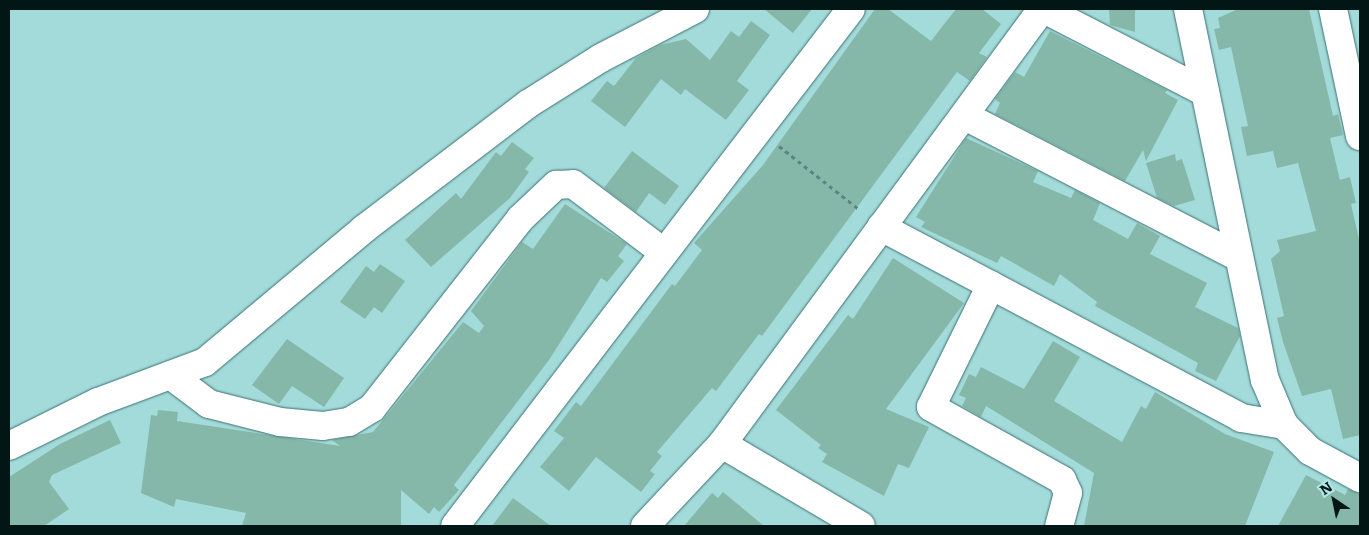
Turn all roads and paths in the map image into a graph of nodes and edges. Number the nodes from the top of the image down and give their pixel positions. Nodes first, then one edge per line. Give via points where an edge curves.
1 (695, 9) edge
2 (851, 9) edge
3 (1043, 9) edge
4 (1188, 9) edge
5 (1334, 9) edge
6 (1205, 92) junction
7 (965, 116) junction
8 (760, 132) junction
9 (1360, 136) edge
10 (881, 228) junction
11 (662, 251) junction
12 (1238, 257) junction
13 (992, 285) junction
14 (173, 377) junction
15 (1284, 425) junction
16 (722, 444) junction
17 (9, 446) edge
18 (1360, 478) edge
19 (454, 526) edge
20 (645, 526) edge
21 (861, 526) edge
22 (1059, 526) edge

1 - 14 street via 601,58 528,104 364,229 205,362
2 - 8 street
3 - 6 street
3 - 7 street
4 - 6 street
5 - 9 street
6 - 12 street
7 - 10 street
7 - 12 street
8 - 10 path
8 - 11 street
10 - 13 street
10 - 16 street
11 - 14 street via 573,184 556,186 520,219 372,408 349,422 323,426 280,422 209,404
11 - 19 street
12 - 15 street via 1265,380
13 - 15 street via 1241,418
13 - 22 street via 931,408 1062,480 1068,493
14 - 17 street via 98,402
15 - 18 street via 1310,451
16 - 20 street
16 - 21 street

